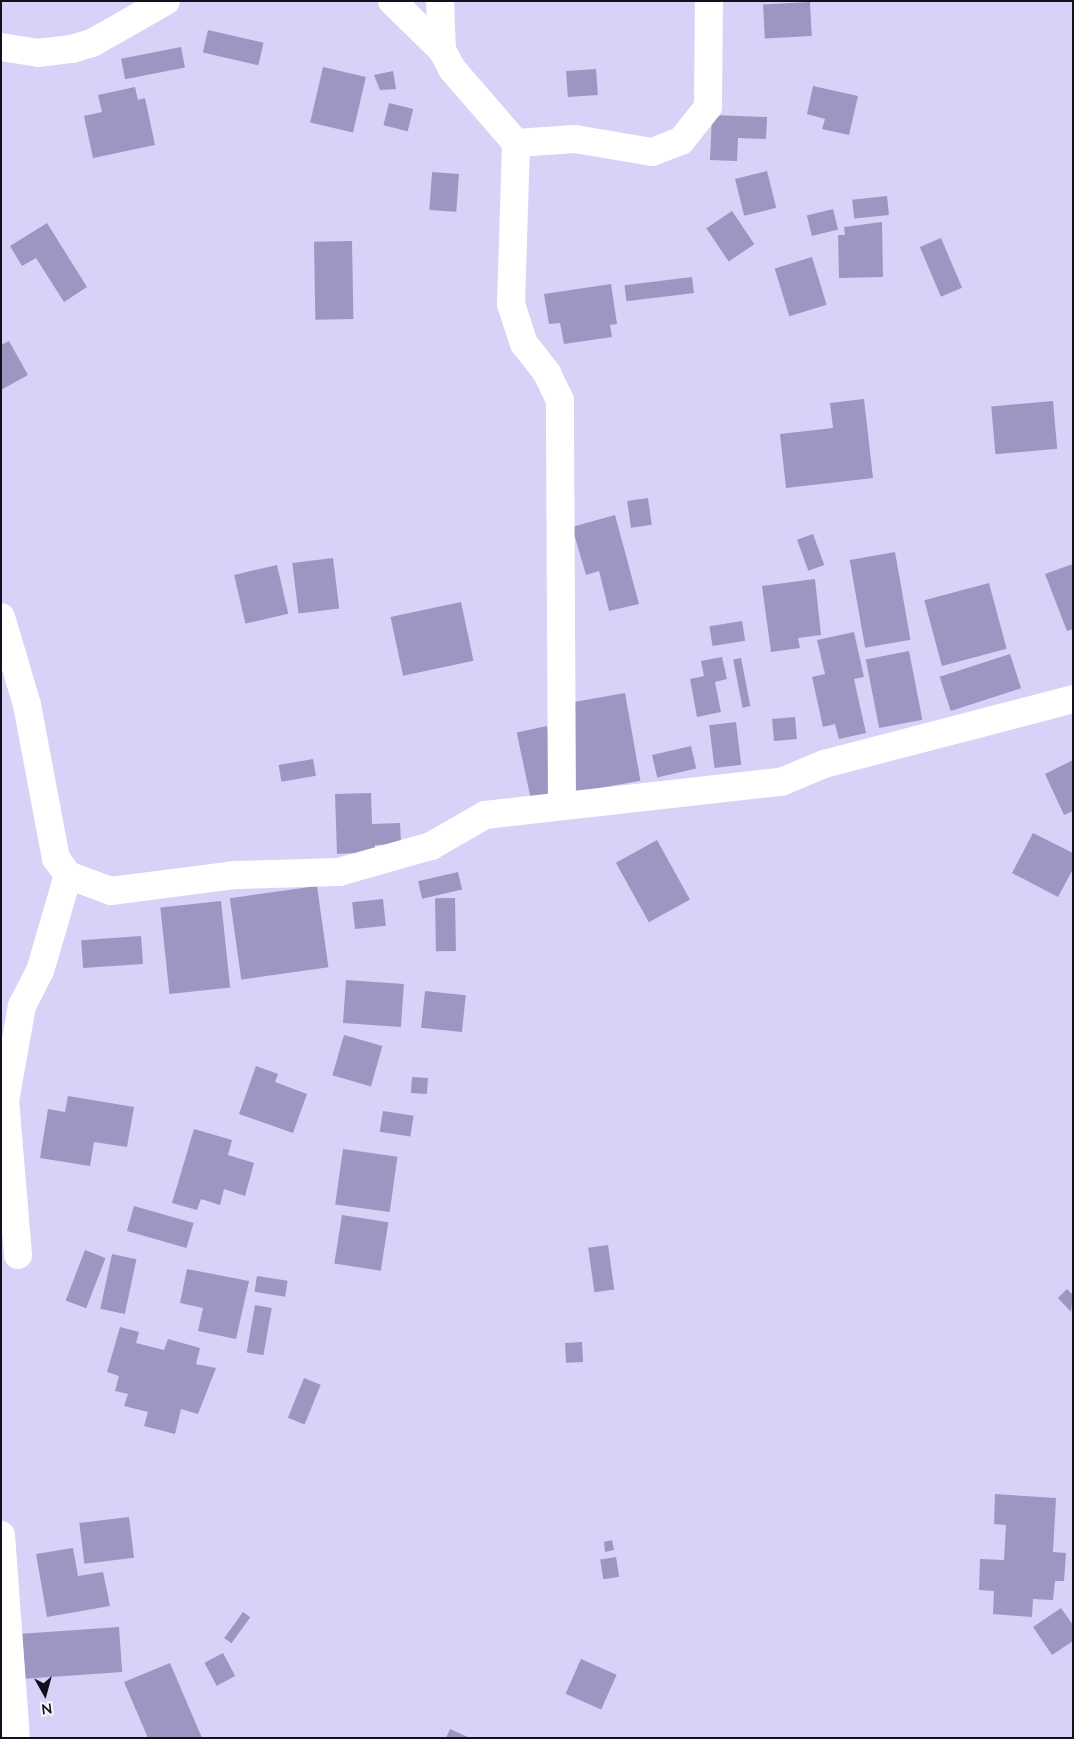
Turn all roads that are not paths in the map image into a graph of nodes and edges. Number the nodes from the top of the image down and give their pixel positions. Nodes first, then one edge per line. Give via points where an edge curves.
1 (166, 1) edge
2 (392, 1) edge
3 (440, 1) edge
4 (709, 1) edge
5 (1, 47) edge
6 (442, 50) junction
7 (516, 143) junction
8 (1, 617) edge
9 (1073, 699) edge
10 (562, 806) junction
11 (68, 876) junction
12 (18, 1255) dead end
13 (1, 1535) edge
14 (16, 1738) edge

1 - 5 street via 92,43 72,49 38,53
2 - 6 street
3 - 6 street
4 - 7 street via 708,107 681,141 652,152 575,139
6 - 7 street via 452,69
7 - 10 street via 511,304 524,344 547,373 560,400
8 - 11 street via 27,705 56,858
9 - 10 street via 824,764 781,782
10 - 11 street via 485,816 431,846 339,872 234,875 111,892
11 - 12 street via 40,971 22,1006 5,1101
13 - 14 street

